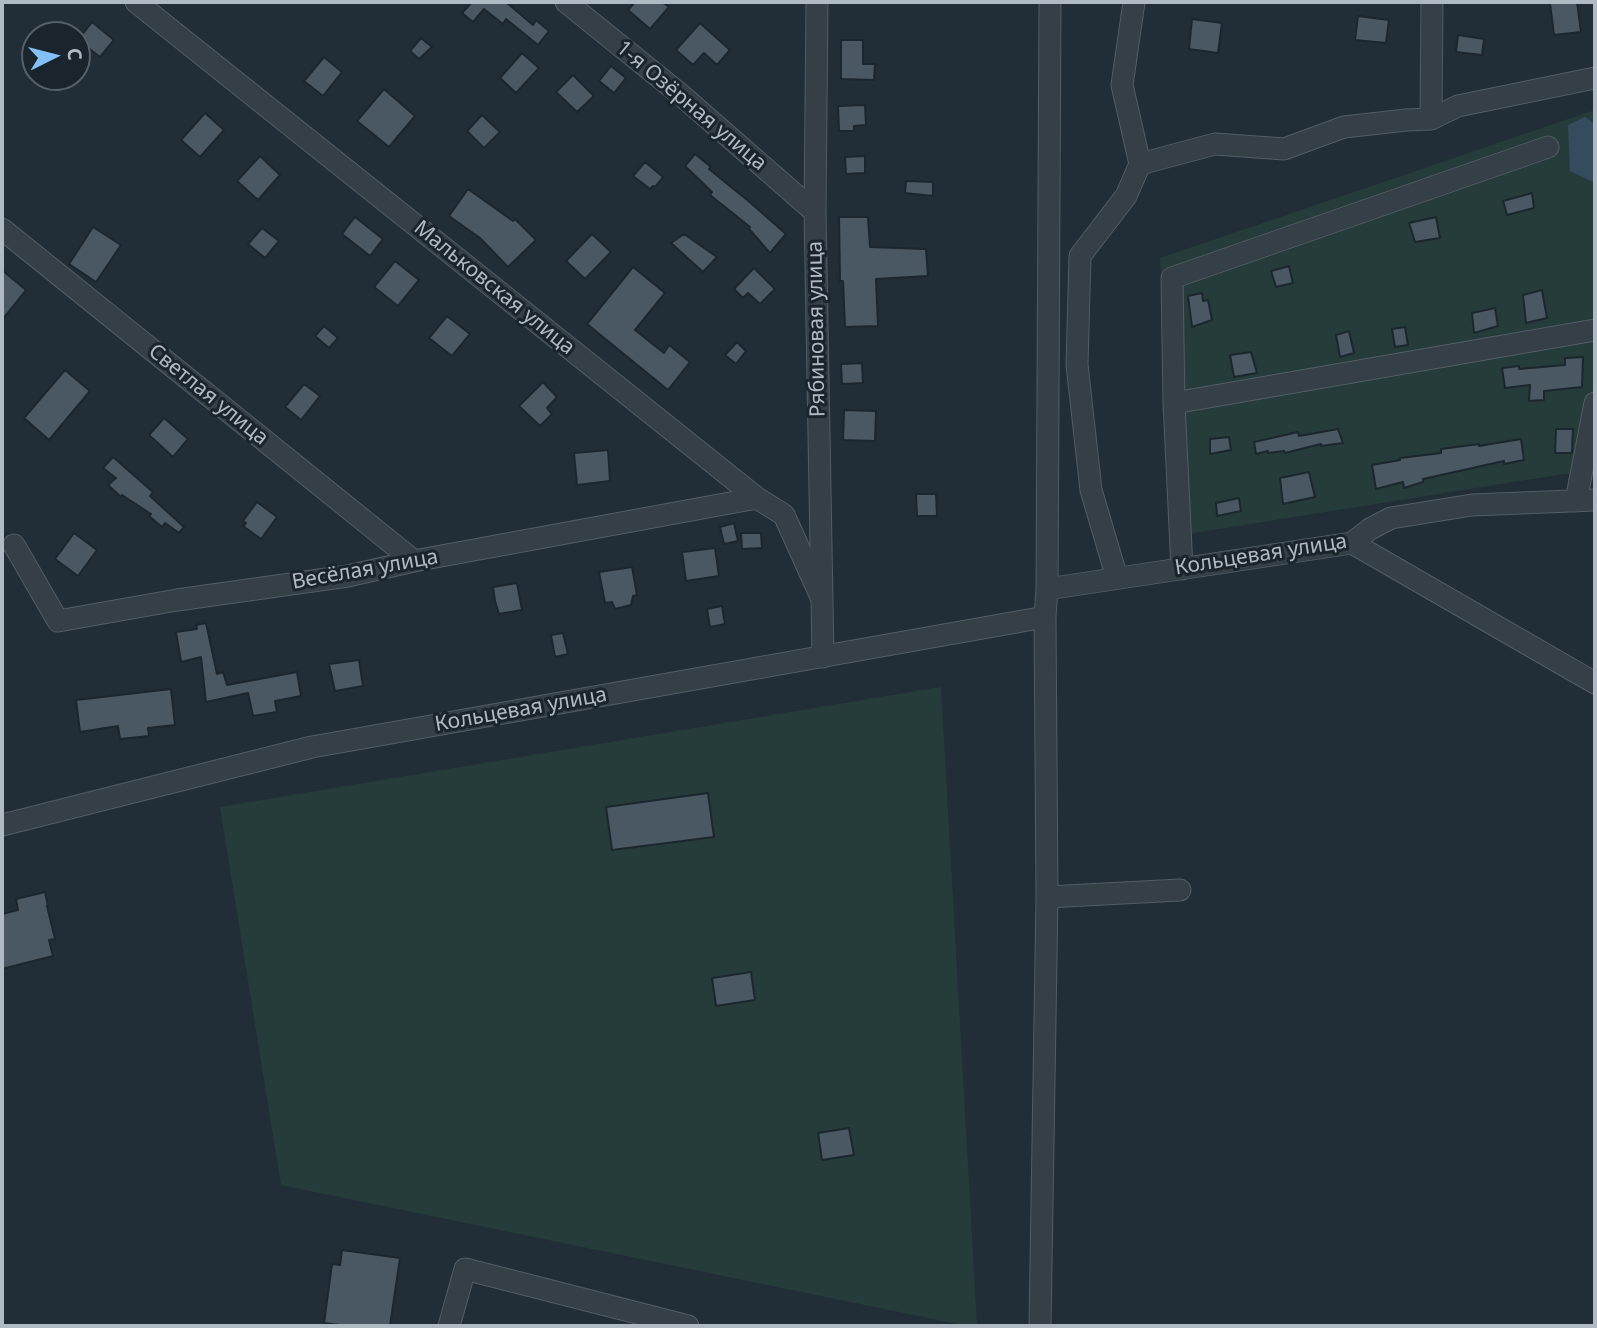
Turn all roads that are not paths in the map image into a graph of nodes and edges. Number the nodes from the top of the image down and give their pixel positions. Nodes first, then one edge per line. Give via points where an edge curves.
1 (136, 2) edge
2 (566, 2) edge
3 (817, 2) edge
4 (1050, 2) edge
5 (1134, 2) edge
6 (1432, 2) edge
7 (1595, 78) edge
8 (1431, 119) junction
9 (1548, 148) dead end
10 (1140, 164) junction
11 (815, 212) junction
12 (2, 229) edge
13 (1595, 330) edge
14 (1174, 403) junction
15 (1595, 403) edge
16 (757, 498) junction
17 (1585, 500) edge
18 (1352, 543) junction
19 (14, 545) dead end
20 (414, 561) junction
21 (1182, 569) junction
22 (1117, 578) junction
23 (1047, 589) junction
24 (821, 597) junction
25 (1045, 617) junction
26 (823, 657) junction
27 (1595, 682) edge
28 (2, 825) edge
29 (1180, 890) dead end
30 (1047, 897) junction
31 (449, 1326) edge
32 (688, 1326) edge
33 (1041, 1326) edge

1 - 16 street, Мальковская улица
2 - 11 street, 1-я Озёрная улица
3 - 11 street, Рябиновая улица
4 - 23 street
5 - 10 street via 1122,85
6 - 8 street
7 - 8 street via 1458,106
8 - 10 street via 1344,127 1284,149 1214,144
9 - 14 street via 1172,278
10 - 22 street via 1126,196 1080,256 1077,365 1091,490
11 - 24 street, Рябиновая улица
12 - 20 street, Светлая улица
13 - 14 street
14 - 21 street
15 - 17 street
16 - 20 street, Весёлая улица
16 - 24 street, Мальковская улица via 783,515
17 - 18 street, Кольцевая улица via 1472,505 1391,518
18 - 21 street, Кольцевая улица
18 - 27 street
19 - 20 street, Весёлая улица via 58,621 348,576
21 - 22 street, Кольцевая улица
22 - 23 street, Кольцевая улица
23 - 25 street
24 - 26 street, Рябиновая улица
25 - 26 street, Кольцевая улица
25 - 30 street
26 - 28 street, Кольцевая улица via 312,747
29 - 30 street
30 - 33 street
31 - 32 street via 464,1269

